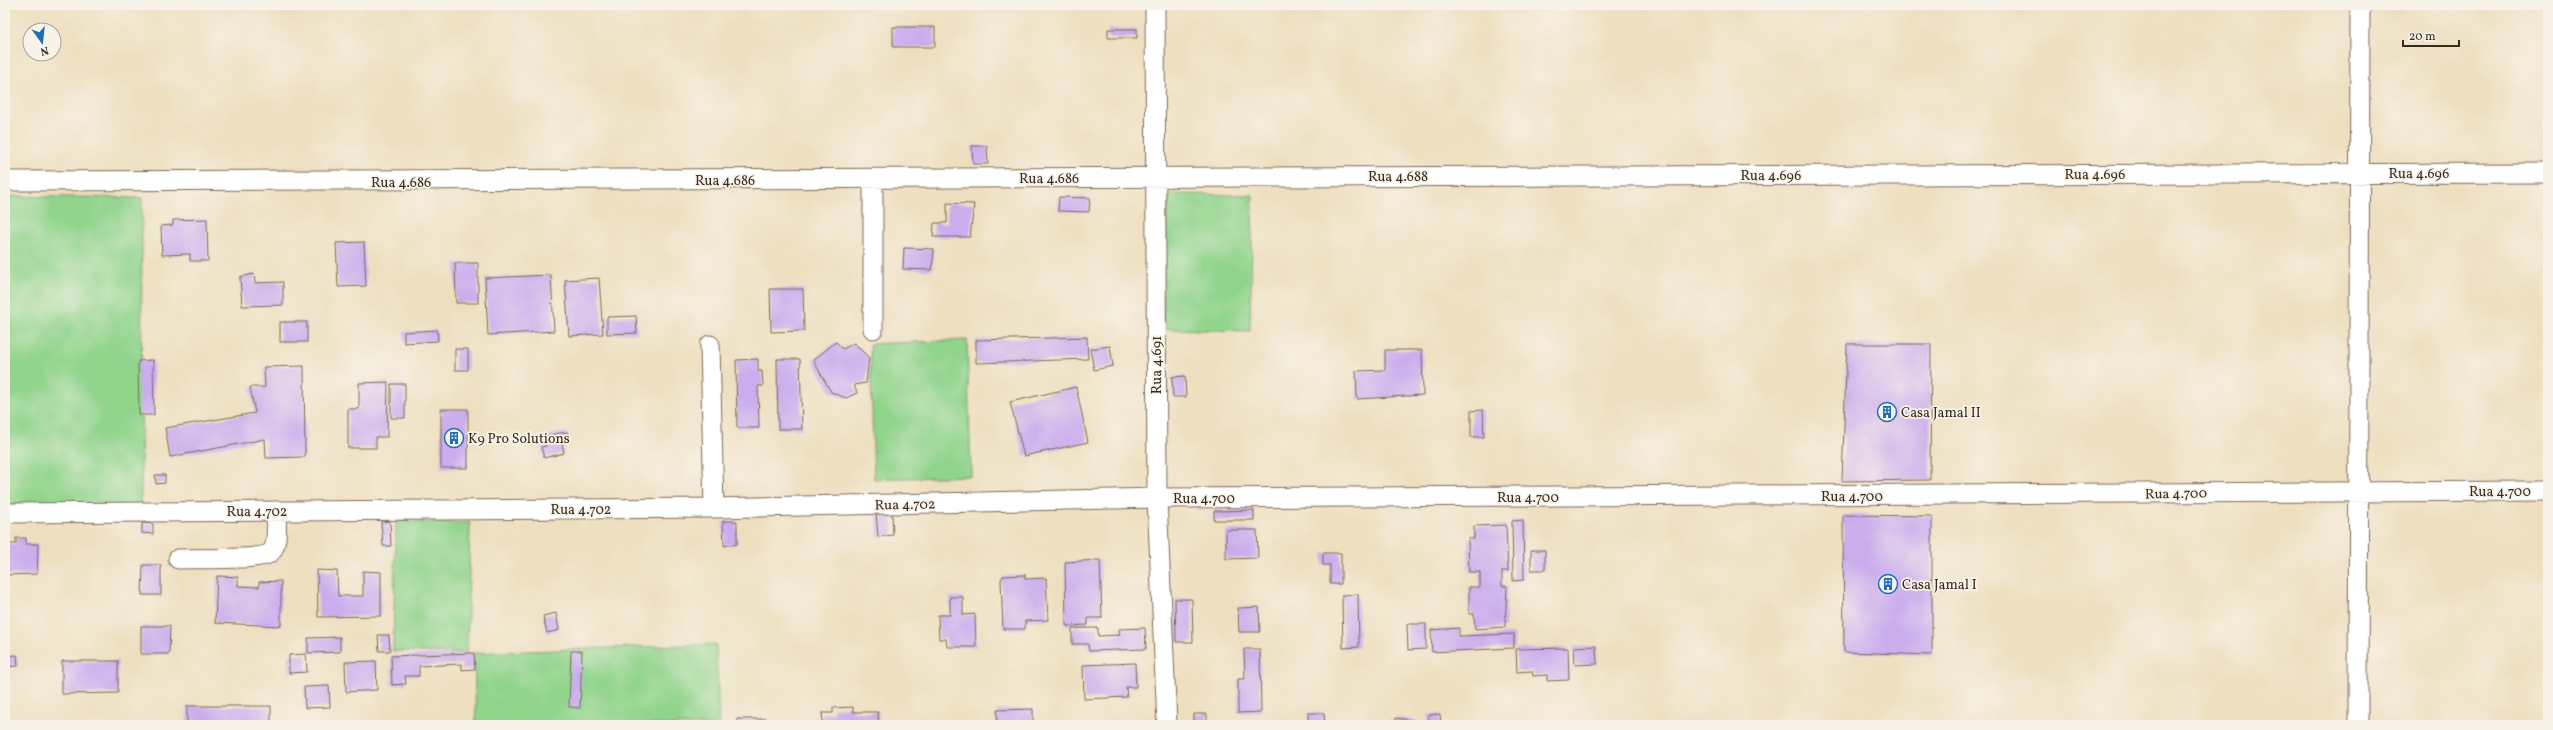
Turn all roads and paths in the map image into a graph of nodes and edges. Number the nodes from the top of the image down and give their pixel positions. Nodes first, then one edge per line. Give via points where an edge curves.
1 (1155, 5) edge
2 (2360, 5) edge
3 (2359, 173) junction
4 (2548, 173) edge
5 (1642, 175) joint
6 (1154, 178) junction
7 (873, 179) junction
8 (5, 182) edge
9 (873, 329) dead end
10 (710, 345) dead end
11 (2360, 491) junction
12 (2548, 491) edge
13 (1157, 498) junction
14 (714, 508) junction
15 (276, 511) junction
16 (5, 513) edge
17 (178, 558) dead end
18 (1167, 725) edge
19 (2358, 725) edge

1 - 6 street, Rua 4.691
2 - 3 street
3 - 4 street, Rua 4.696
3 - 5 street, Rua 4.696
3 - 11 street
5 - 6 street, Rua 4.688
6 - 7 street, Rua 4.686
6 - 13 street, Rua 4.691
7 - 8 street, Rua 4.686
7 - 9 street
10 - 14 street
11 - 12 street, Rua 4.700
11 - 13 street, Rua 4.700
11 - 19 street
13 - 14 street, Rua 4.702
13 - 18 street, Rua 4.691
14 - 15 street, Rua 4.702
15 - 16 street, Rua 4.702
15 - 17 street via 274,546 270,553 257,557

